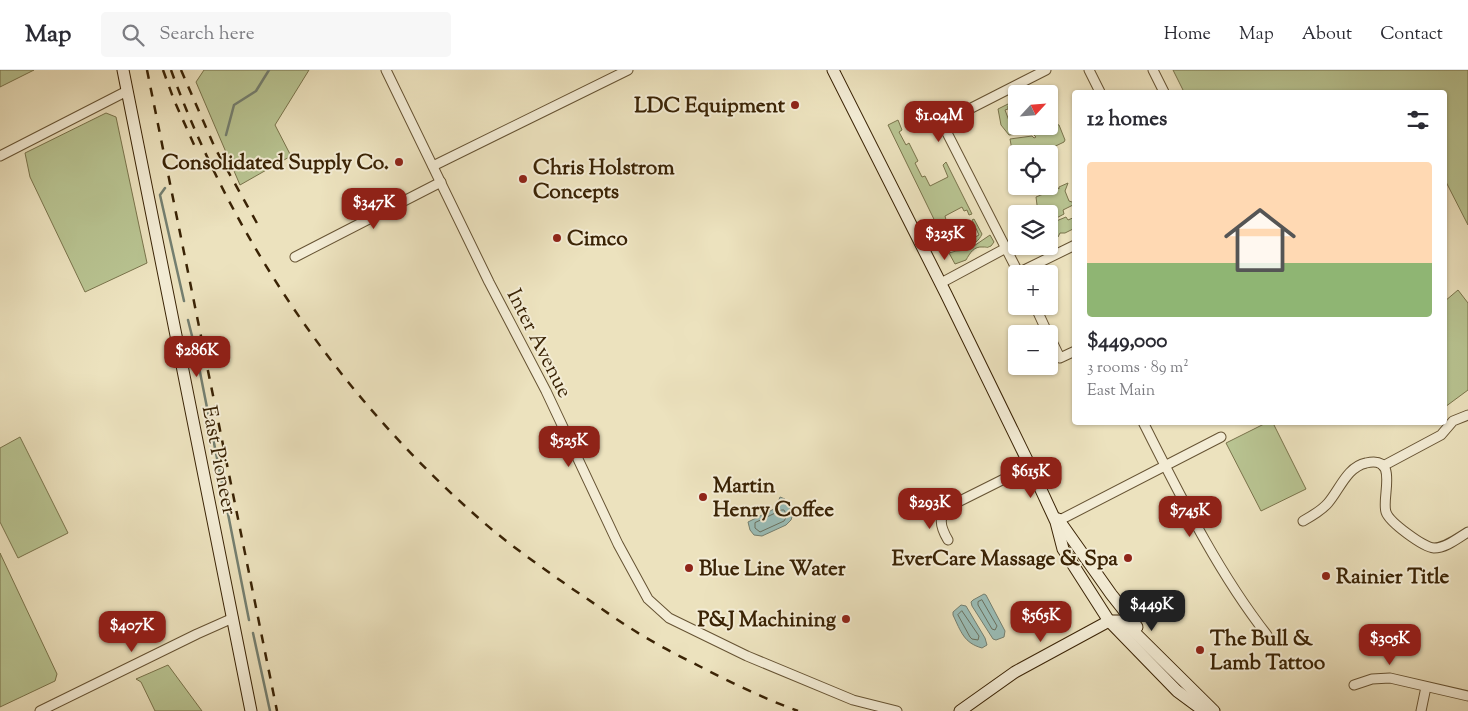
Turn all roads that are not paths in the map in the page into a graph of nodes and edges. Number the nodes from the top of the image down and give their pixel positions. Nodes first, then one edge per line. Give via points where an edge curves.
1 (122, 70) edge
2 (386, 70) edge
3 (628, 70) edge
4 (833, 70) edge
5 (1046, 70) edge
6 (1089, 70) edge
7 (1153, 70) edge
8 (1099, 90) edge
9 (1163, 90) edge
10 (127, 91) junction
11 (0, 156) edge
12 (433, 166) junction
13 (441, 182) junction
14 (1072, 246) edge
15 (1006, 248) junction
16 (295, 257) dead end
17 (1015, 265) edge
18 (1035, 265) edge
19 (941, 284) junction
20 (1072, 352) edge
21 (1058, 354) edge
22 (1468, 414) edge
23 (1144, 425) edge
24 (1221, 436) dead end
25 (1164, 465) junction
26 (1030, 466) junction
27 (1382, 466) junction
28 (1057, 521) junction
29 (1303, 521) dead end
30 (1468, 532) edge
31 (948, 540) dead end
32 (1082, 552) junction
33 (233, 618) junction
34 (1110, 621) junction
35 (1267, 635) dead end
36 (1179, 678) junction
37 (1354, 685) dead end
38 (1426, 687) junction
39 (1468, 696) edge
40 (40, 711) edge
41 (251, 711) edge
42 (898, 711) edge
43 (960, 711) edge
44 (1204, 711) edge
45 (1214, 711) edge
46 (1421, 711) edge

1 - 10 main road, East Pioneer
2 - 12 street, Inter Avenue
3 - 12 street
4 - 19 main road
5 - 15 street via 942,123
6 - 8 street
7 - 9 street
10 - 11 street
10 - 33 main road, East Pioneer
12 - 13 street, Inter Avenue
13 - 16 street
13 - 42 street, Inter Avenue via 648,599 669,618 747,656 854,700
14 - 18 street
15 - 17 street
15 - 19 street
19 - 26 main road
20 - 21 street via 1060,358
22 - 27 street via 1453,421 1441,435
23 - 25 street
24 - 25 street
25 - 28 street
25 - 35 street via 1209,546
26 - 28 main road
26 - 31 street via 946,509 940,524
27 - 29 street via 1372,462 1356,467 1328,504
27 - 30 street via 1388,482 1386,510 1396,525 1435,548
28 - 32 main road
28 - 34 main road via 1063,548
32 - 34 main road via 1108,604
32 - 36 main road via 1111,594
33 - 40 street
33 - 41 main road, East Pioneer
34 - 36 main road via 1125,623
34 - 43 main road via 1015,672
34 - 44 main road via 1177,691
36 - 45 main road
37 - 38 street via 1384,678
38 - 39 street
38 - 46 street

